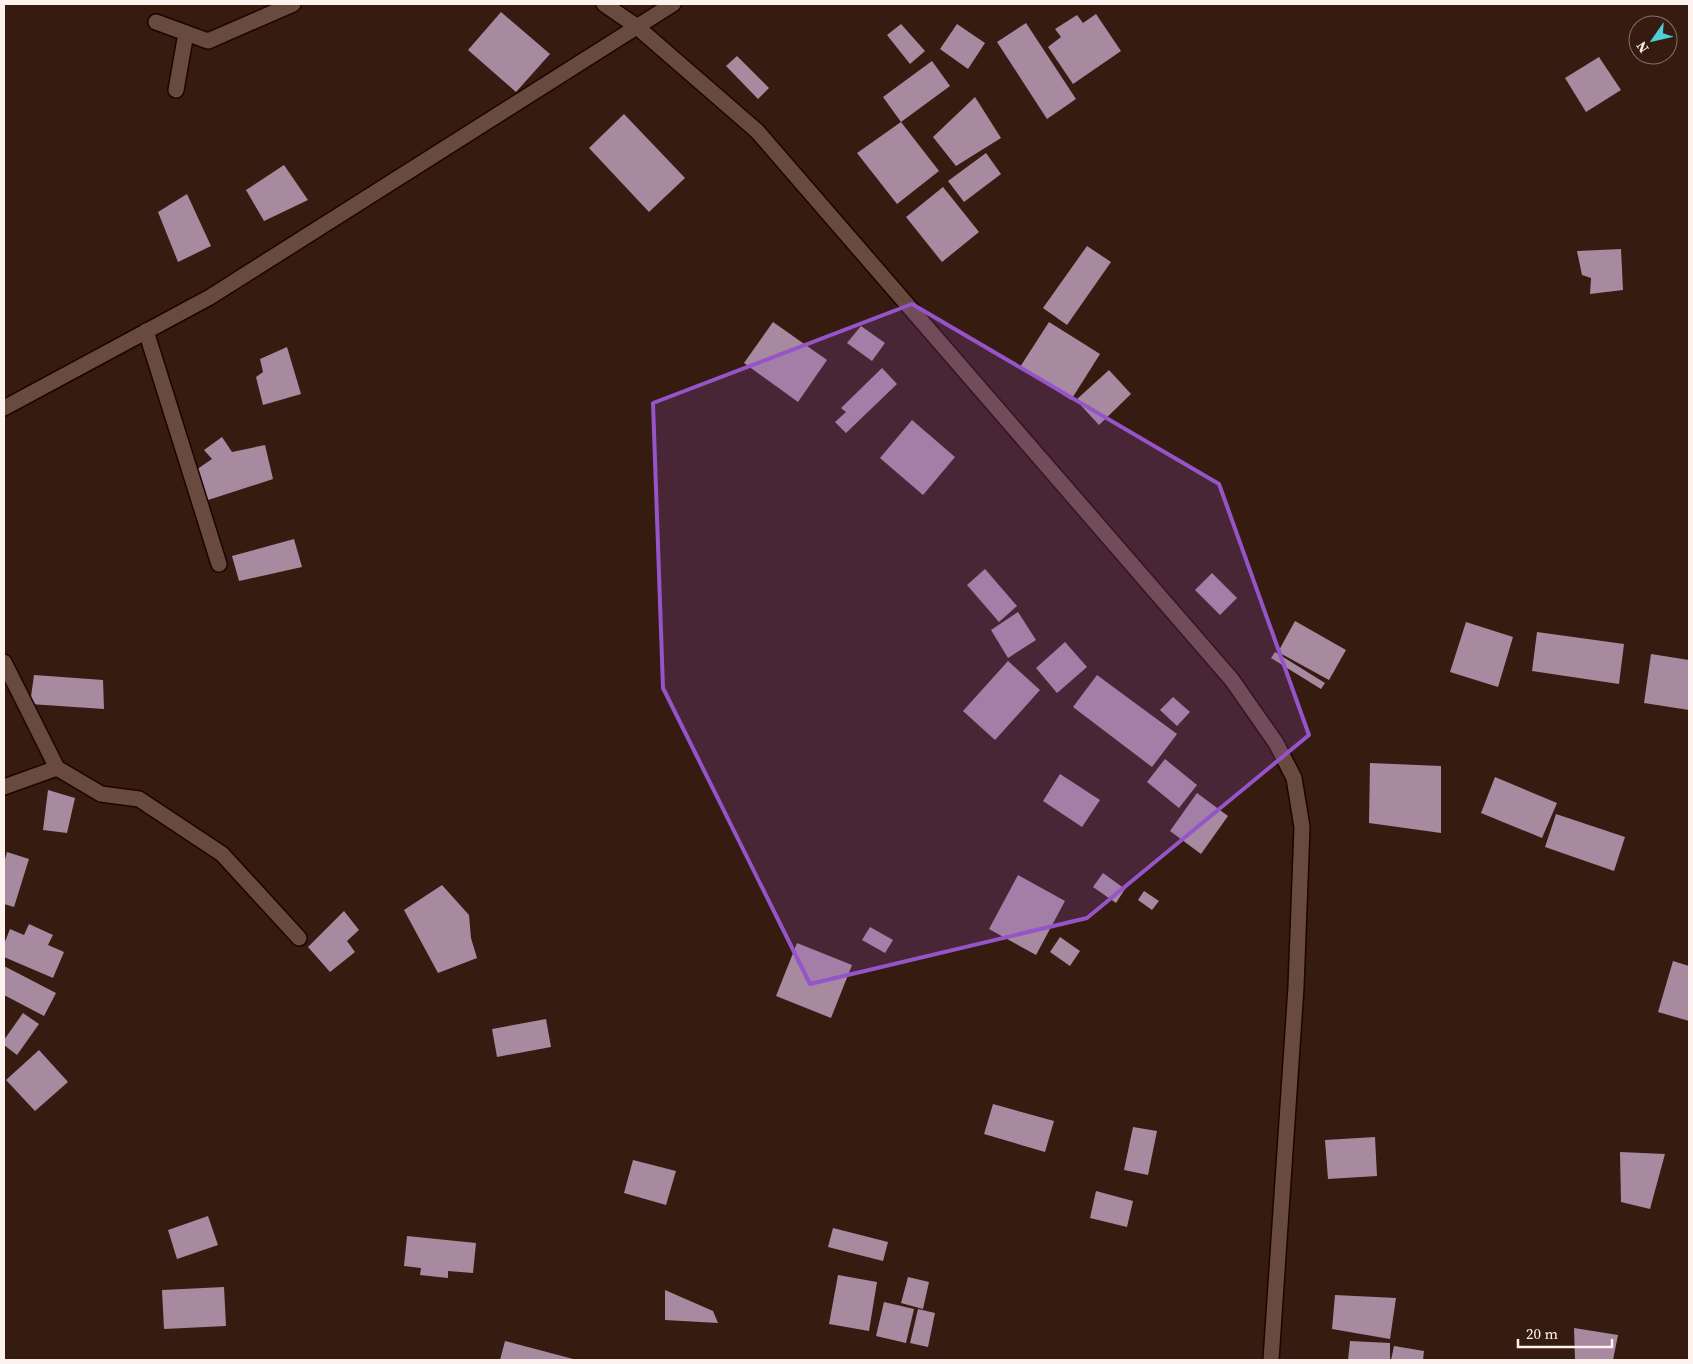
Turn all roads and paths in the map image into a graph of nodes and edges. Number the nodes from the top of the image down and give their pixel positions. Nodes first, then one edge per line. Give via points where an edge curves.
1 (293, 4) edge
2 (604, 4) edge
3 (673, 4) edge
4 (156, 22) dead end
5 (636, 26) junction
6 (186, 33) junction
7 (176, 90) dead end
8 (146, 331) junction
9 (4, 408) edge
10 (219, 564) dead end
11 (4, 662) edge
12 (57, 768) junction
13 (4, 786) edge
14 (299, 938) dead end
15 (1271, 1360) edge

1 - 6 street via 208,41
2 - 5 street
3 - 5 street
4 - 6 street
5 - 8 street via 210,296
5 - 15 street via 757,131 1232,680 1276,744 1294,778 1302,827 1296,988
6 - 7 street
8 - 9 street
8 - 10 street
11 - 12 street
12 - 13 street
12 - 14 street via 101,794 139,799 222,854

